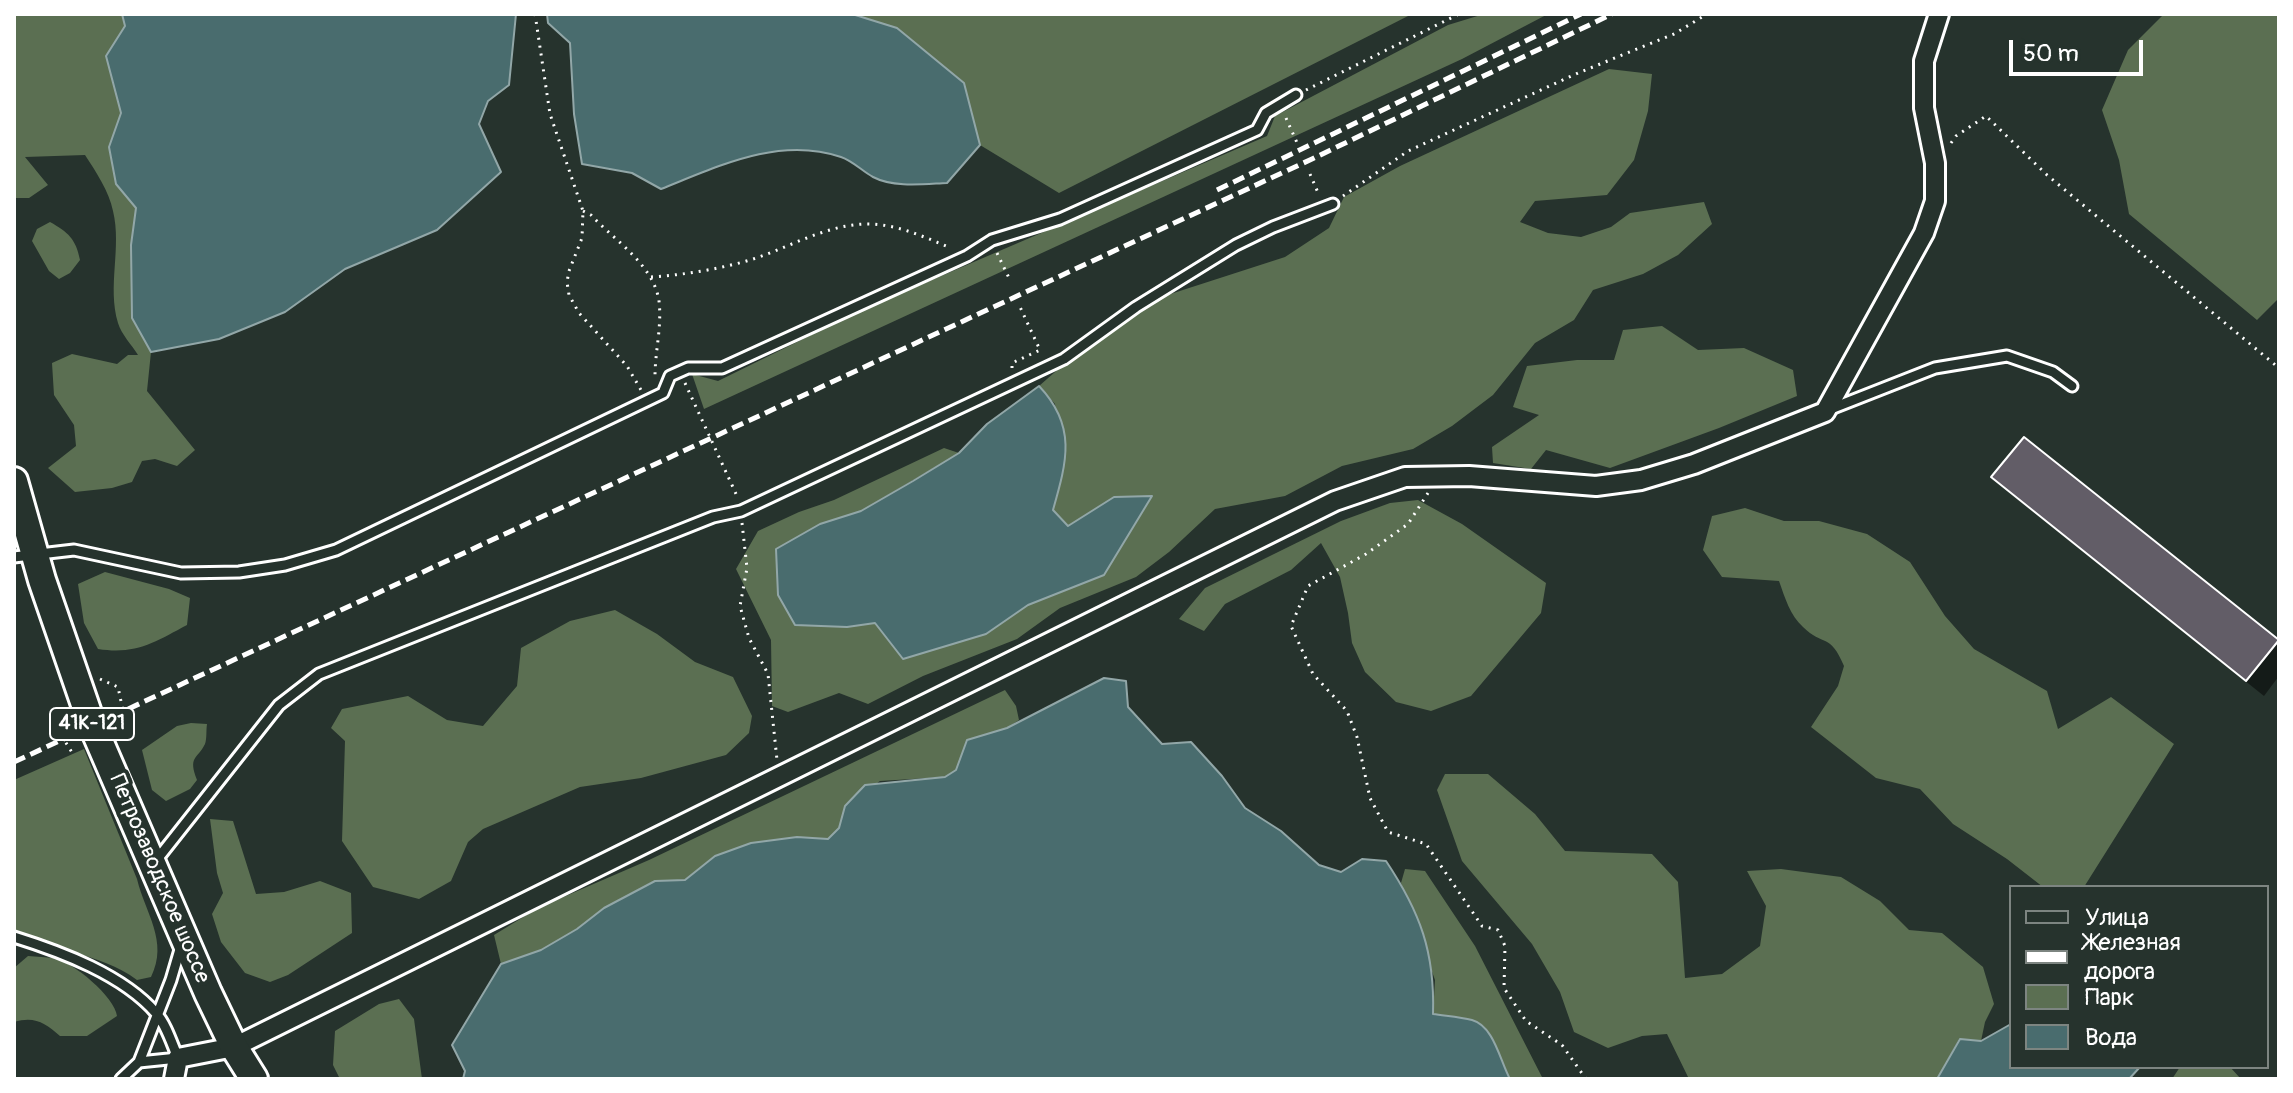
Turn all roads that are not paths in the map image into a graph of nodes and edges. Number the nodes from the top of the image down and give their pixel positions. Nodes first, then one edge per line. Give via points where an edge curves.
1 (1939, 14) edge
2 (1296, 95) road end
3 (1333, 204) road end
4 (2072, 386) dead end
5 (1825, 412) junction
6 (14, 481) edge
7 (24, 555) edge
8 (153, 865) junction
9 (14, 937) edge
10 (183, 938) junction
11 (158, 1015) junction
12 (234, 1047) junction
13 (178, 1058) junction
14 (139, 1062) junction
15 (121, 1079) edge
16 (174, 1079) edge
17 (254, 1079) edge

1 - 5 street via 1924,61 1935,201 1924,233
2 - 7 lane via 1266,113 1257,130 1060,219 992,240 722,368 688,368 670,376 655,397 336,550 239,572 181,573 74,550
3 - 8 lane via 1236,245 1064,359 741,511 713,517 319,674 279,705
4 - 5 lane via 2053,372 2007,356 1935,368
5 - 12 street via 1641,480 1596,486 1469,476 1405,477 1335,501
6 - 7 main road, Петрозаводское шоссе / 41К-121
7 - 8 main road, Петрозаводское шоссе / 41К-121
8 - 10 main road, Петрозаводское шоссе / 41К-121
9 - 11 lane via 86,963
10 - 11 lane
10 - 12 main road, Петрозаводское шоссе / 41К-121
11 - 13 lane
11 - 14 lane
12 - 13 street
12 - 17 main road, 41К-121
13 - 14 lane
13 - 16 street
14 - 15 lane

